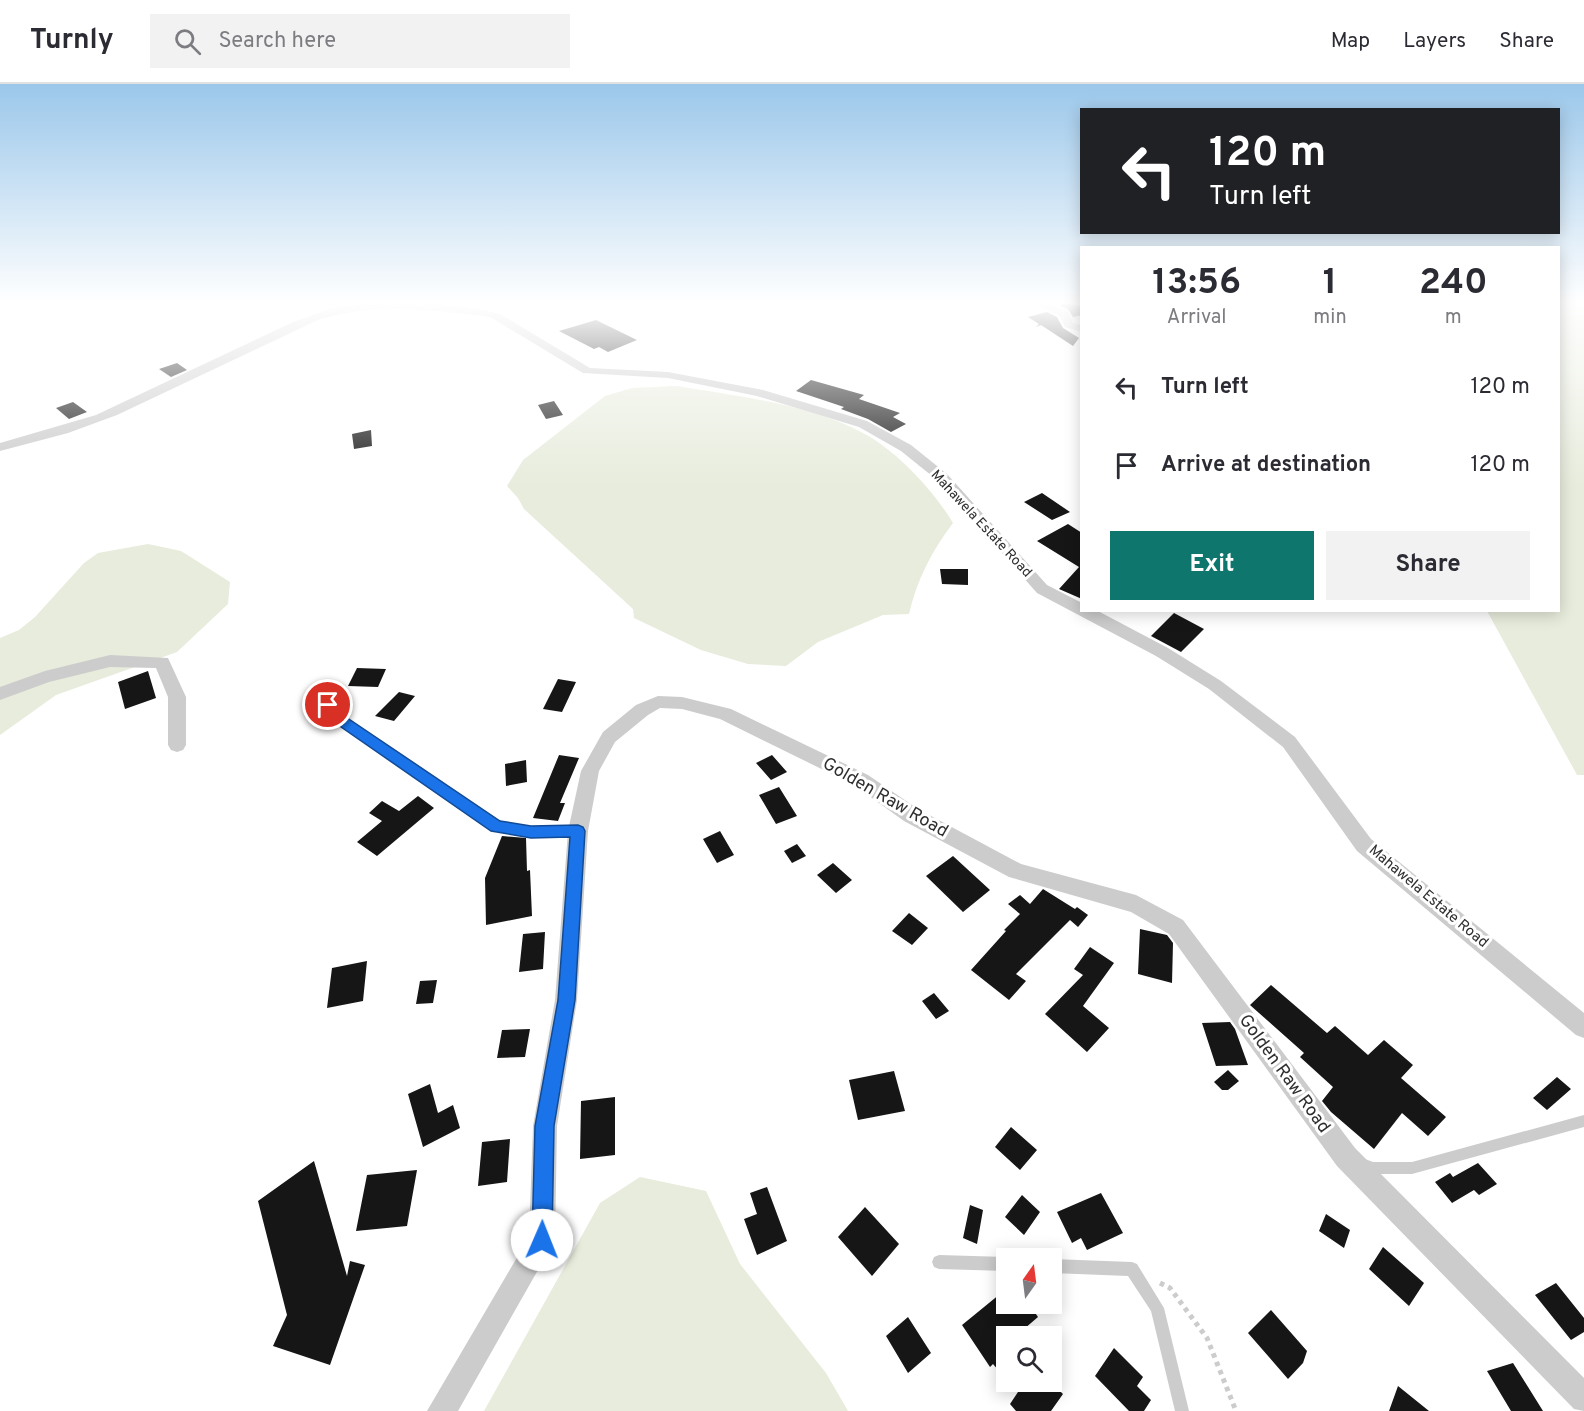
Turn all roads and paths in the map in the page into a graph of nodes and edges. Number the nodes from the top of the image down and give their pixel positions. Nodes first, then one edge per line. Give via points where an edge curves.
1 (214, 365) edge
2 (578, 365) edge
3 (0, 447) edge
4 (1080, 609) edge
5 (1086, 612) edge
6 (0, 694) edge
7 (320, 694) dead end
8 (177, 746) dead end
9 (578, 831) junction
10 (1584, 1027) edge
11 (1584, 1122) edge
12 (1346, 1157) junction
13 (939, 1262) dead end
14 (996, 1264) edge
15 (1062, 1266) edge
16 (1132, 1269) junction
17 (1584, 1399) edge
18 (442, 1411) edge
19 (1182, 1411) edge
20 (1236, 1411) edge

1 - 3 street, Mahawela Estate Road via 102,418
2 - 4 street, Mahawela Estate Road via 586,370 668,375 736,388 863,424 906,448 942,477 1042,589
5 - 10 street, Mahawela Estate Road via 1215,685 1289,742 1364,845
6 - 8 street via 45,677 110,661 162,662 177,697
7 - 9 lane via 336,717 496,827 531,832
9 - 12 street, Golden Raw Road via 590,771 609,737 642,710 658,702 682,703 726,714 861,780 911,815 1016,872 1136,904 1176,927
9 - 18 street, Golden Raw Road via 566,1000 545,1126 542,1240
11 - 12 lane via 1412,1168 1373,1168
12 - 17 street, Golden Raw Road
13 - 14 lane
15 - 16 lane
16 - 19 lane via 1157,1308
16 - 20 path via 1170,1288 1208,1338

